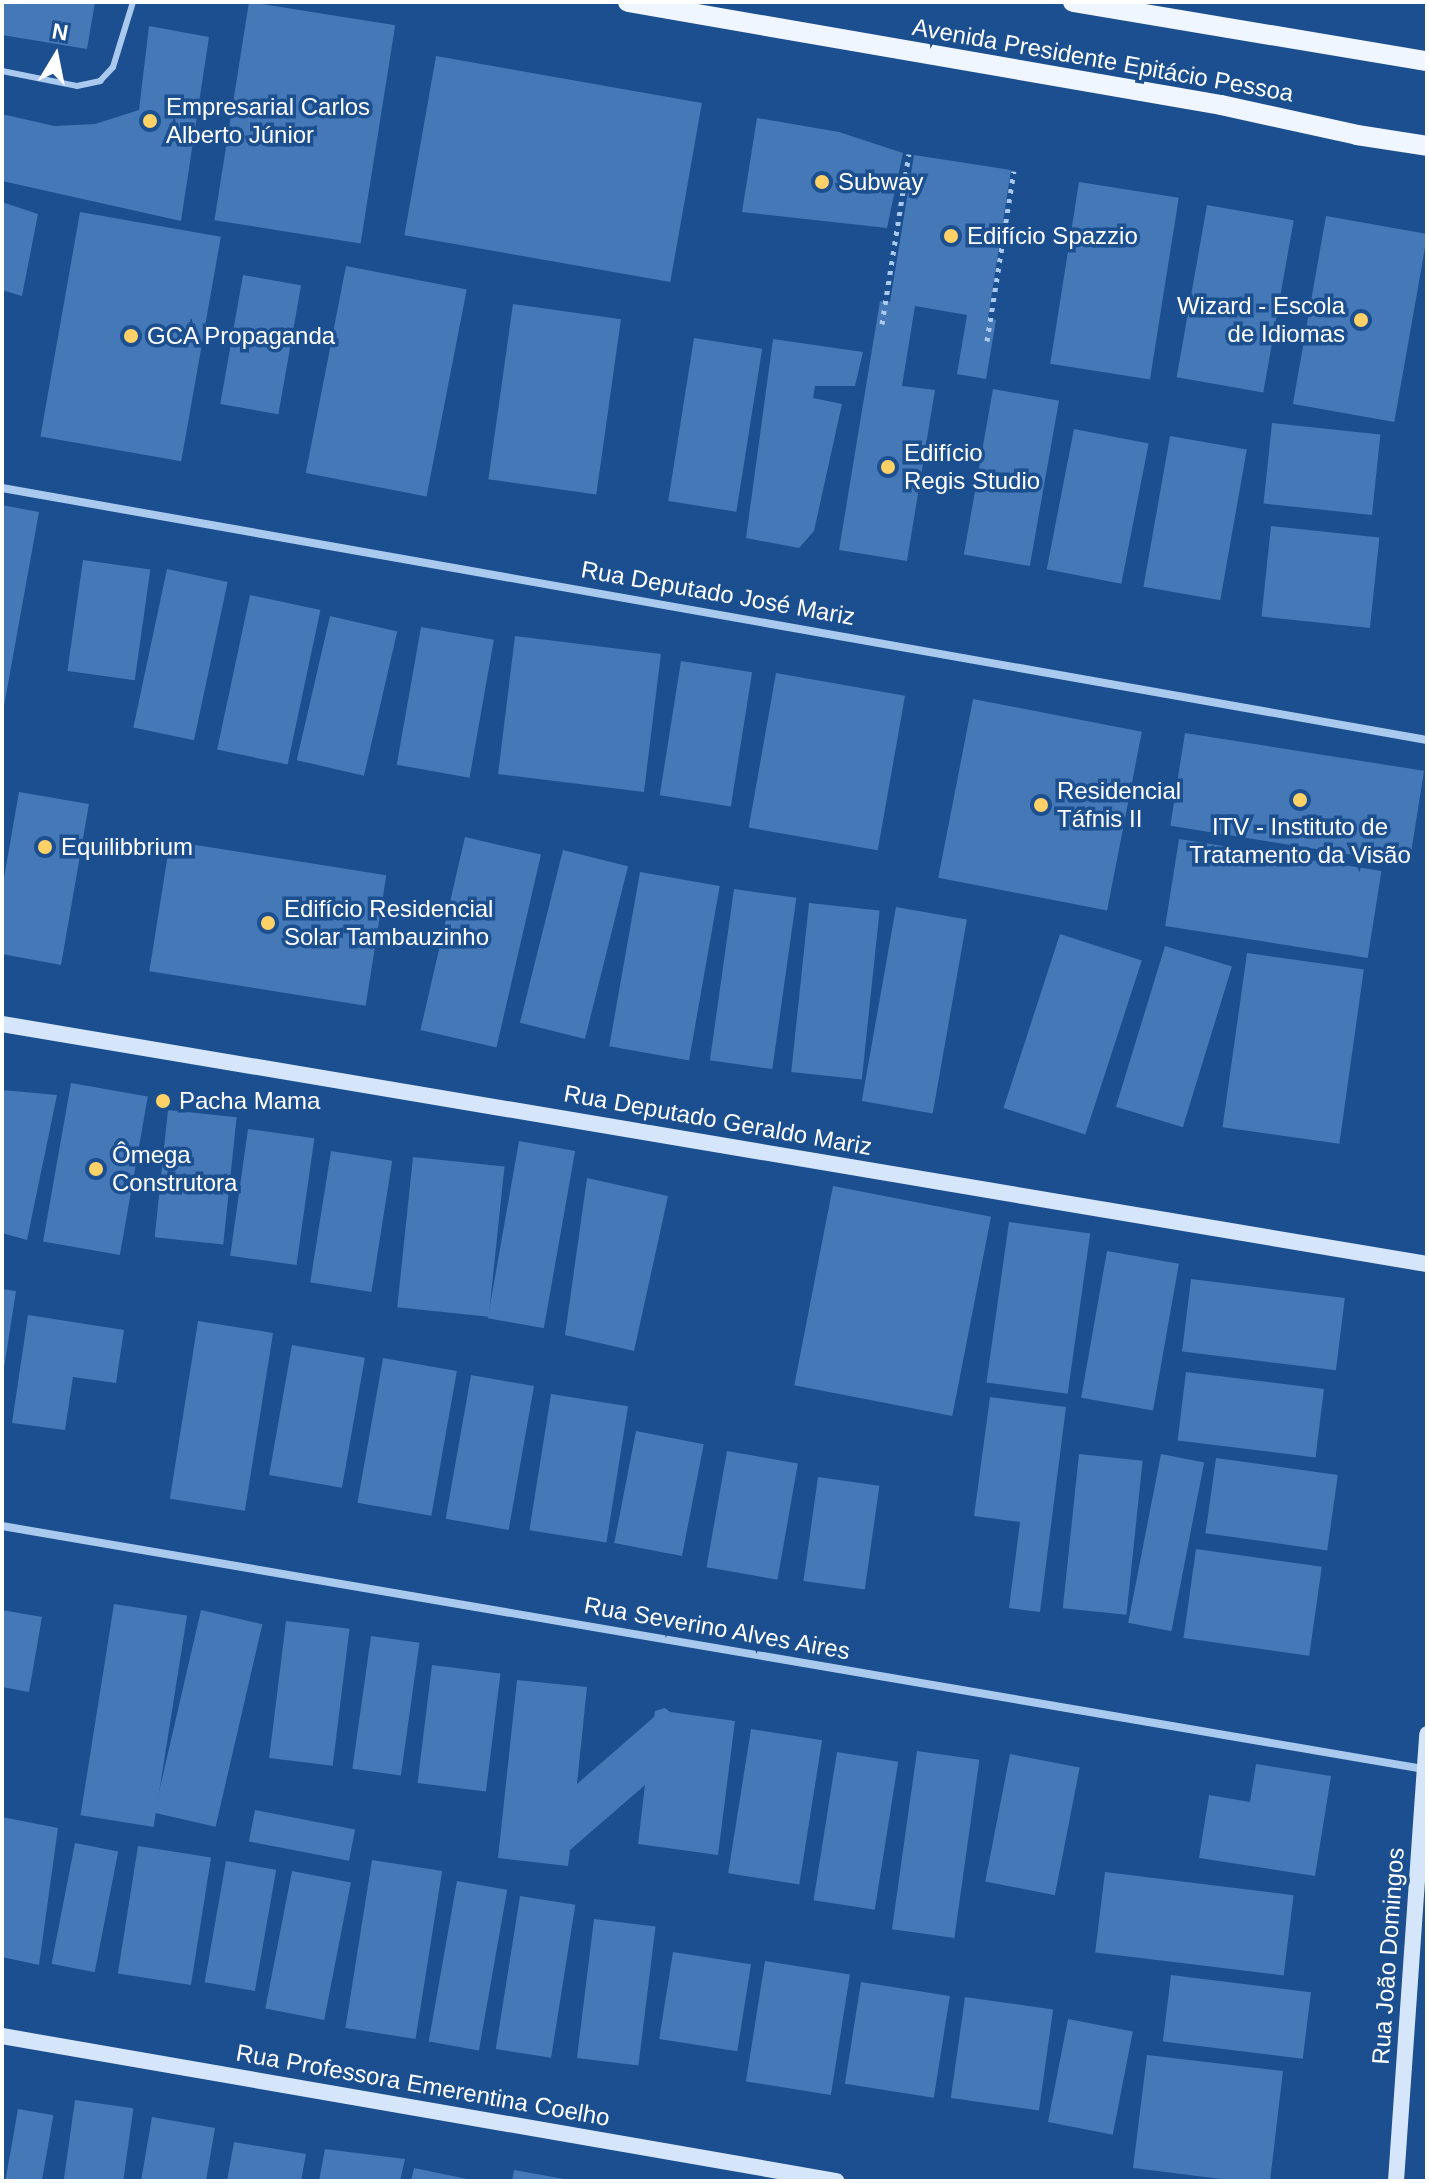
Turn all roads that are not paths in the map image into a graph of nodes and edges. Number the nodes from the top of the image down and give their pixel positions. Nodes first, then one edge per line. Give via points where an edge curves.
1 (133, 2) edge
2 (628, 2) edge
3 (1073, 2) edge
4 (1427, 61) edge
5 (2, 71) edge
6 (1427, 146) edge
7 (2, 488) edge
8 (1427, 740) edge
9 (2, 1024) edge
10 (1427, 1264) edge
11 (2, 1526) edge
12 (1427, 1734) edge
13 (1425, 1769) junction
14 (2, 2036) edge
15 (836, 2181) edge
16 (1396, 2181) edge

1 - 5 lane via 113,67 100,81 77,86
2 - 6 main road, Avenida Presidente Epitácio Pessoa
3 - 4 main road
7 - 8 street, Rua Deputado José Mariz
9 - 10 street, Rua Deputado Geraldo Mariz
11 - 13 street, Rua Severino Alves Aires
12 - 13 street, Rua João Domingos
13 - 16 street, Rua João Domingos
14 - 15 street, Rua Professora Emerentina Coelho

